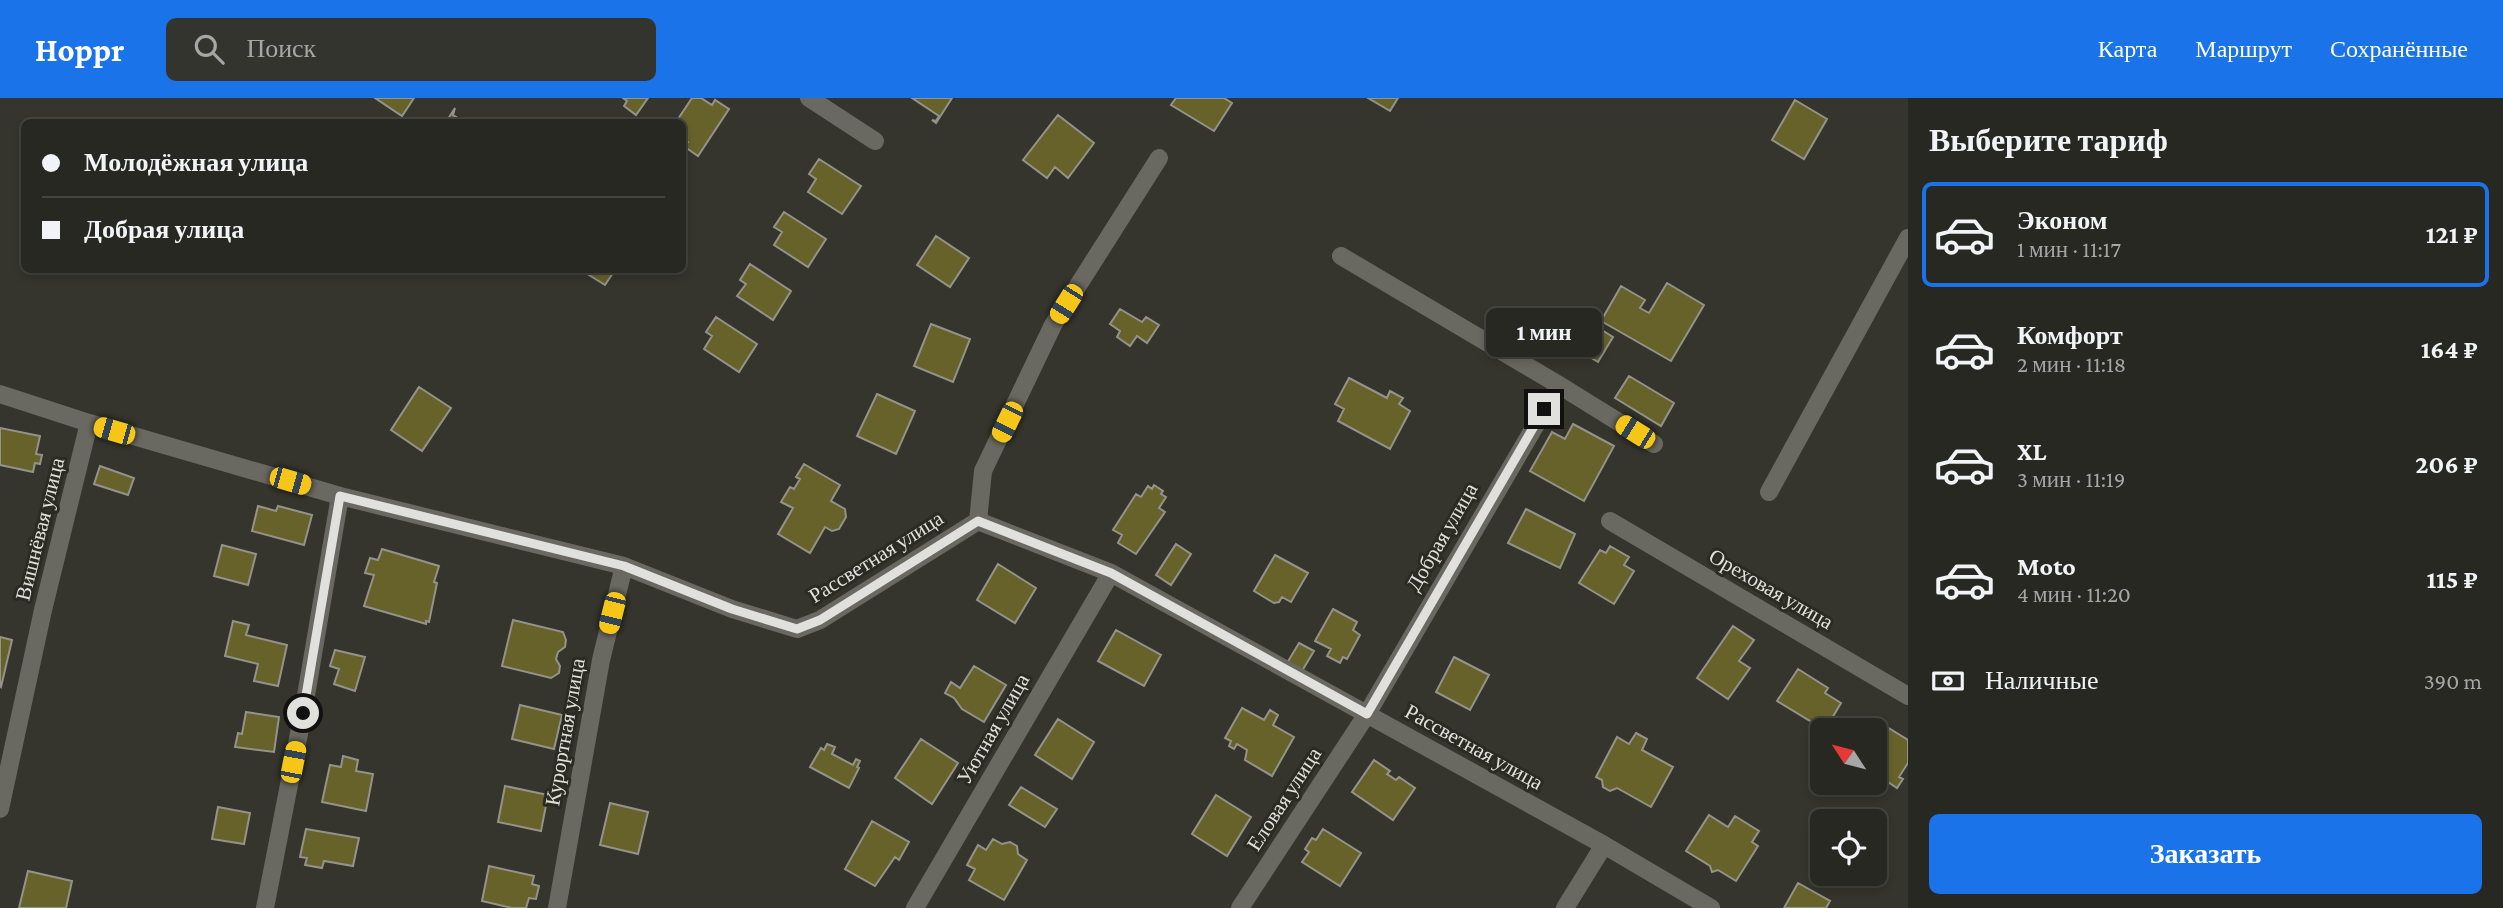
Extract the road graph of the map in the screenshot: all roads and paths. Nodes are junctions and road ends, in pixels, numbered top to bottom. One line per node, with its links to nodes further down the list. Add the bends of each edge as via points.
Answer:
1 (809, 98): 2 (street)
2 (875, 141)
3 (1159, 158): 12 (street, via 1053,325 983,471)
4 (1908, 238): 10 (street)
5 (1341, 256): 6 (street)
6 (1559, 385): 9 (street); 17 (street, Добрая улица)
7 (0, 394): 8 (street, Рассветная улица)
8 (89, 423): 11 (street, Рассветная улица); 18 (street, Вишнёвая улица)
9 (1654, 444)
10 (1769, 492)
11 (340, 496): 14 (street, Рассветная улица); 20 (street)
12 (978, 521): 14 (street, Рассветная улица, via 820,620 797,629); 15 (street, Рассветная улица)
13 (1610, 522): 16 (street, Ореховая улица)
14 (624, 566): 21 (street, Курортная улица, via 601,660)
15 (1111, 573): 17 (street, Рассветная улица); 22 (street, Уютная улица)
16 (1908, 696)
17 (1367, 714): 19 (street, Рассветная улица); 23 (street, Еловая улица)
18 (0, 809)
19 (1604, 845): 24 (street); 25 (street, Рассветная улица)
20 (265, 908)
21 (557, 908)
22 (915, 908)
23 (1240, 908)
24 (1565, 908)
25 (1712, 908)

